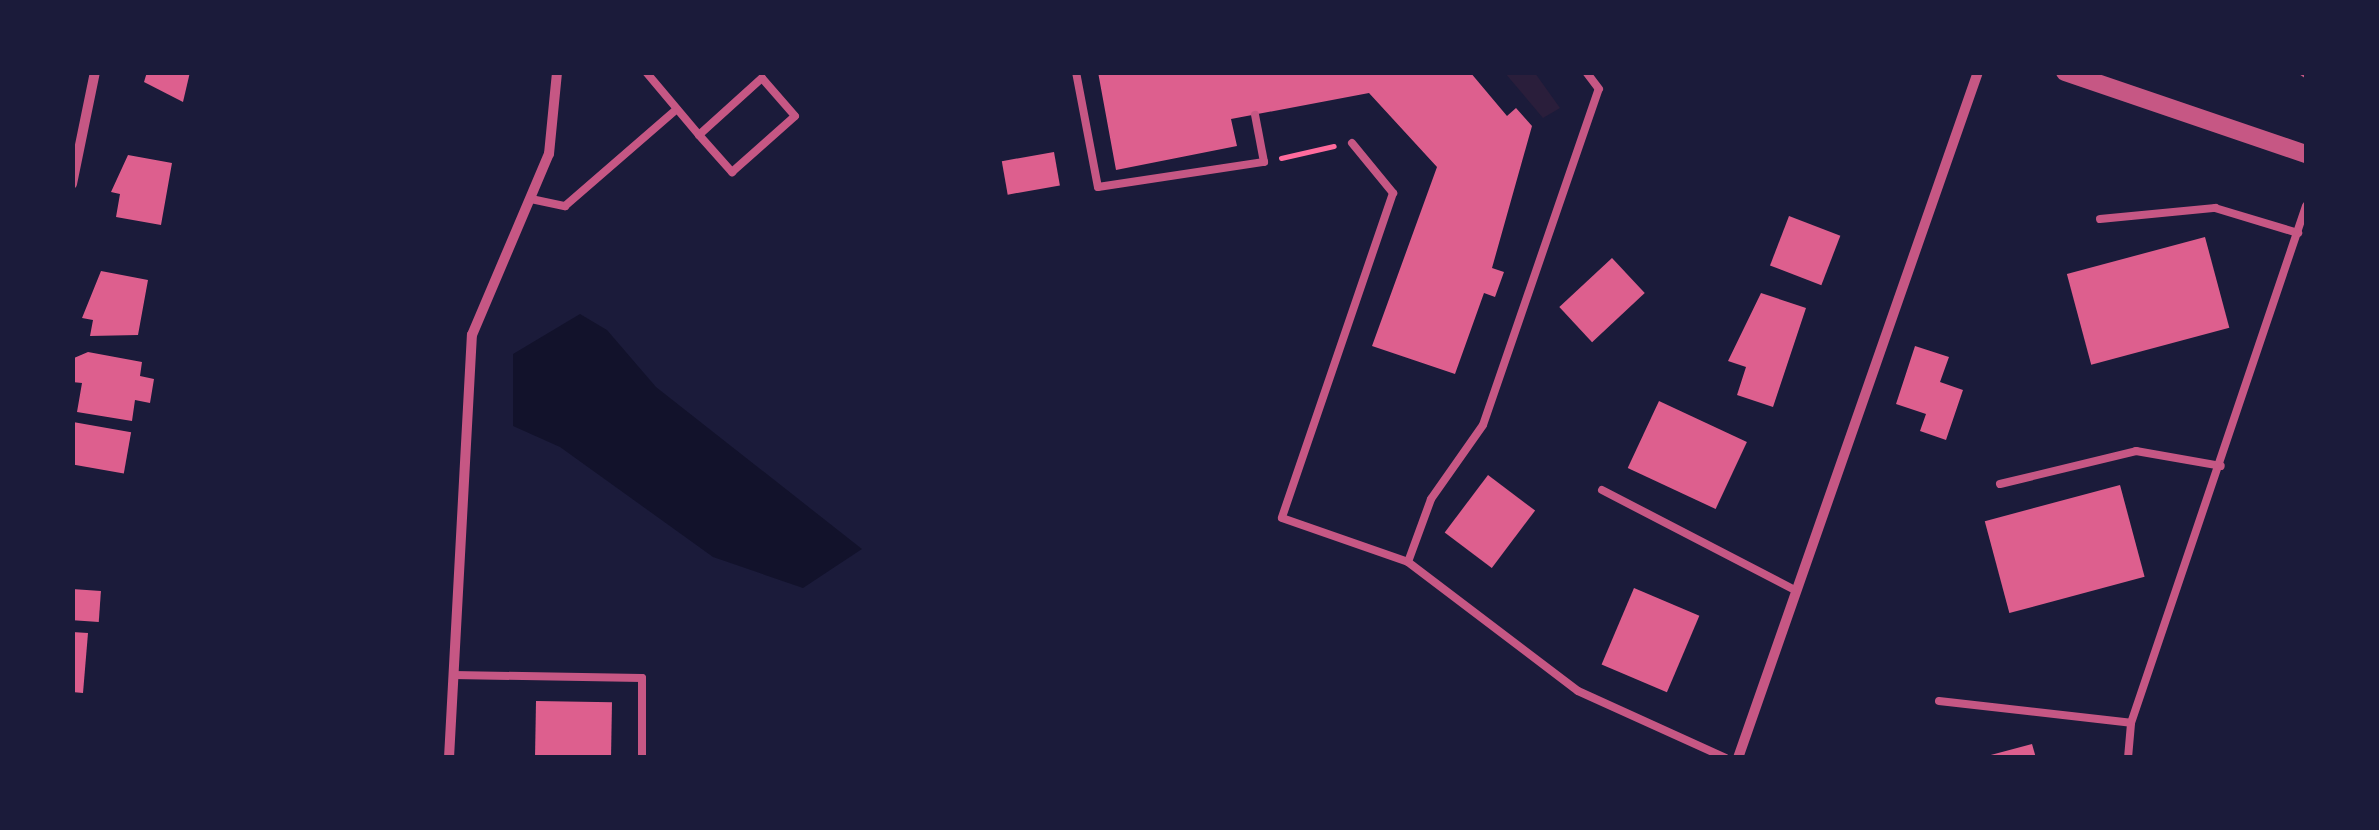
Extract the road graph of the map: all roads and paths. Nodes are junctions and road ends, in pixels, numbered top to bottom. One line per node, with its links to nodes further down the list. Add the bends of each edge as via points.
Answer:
1 (95, 72): 15 (street)
2 (557, 72): 16 (street, via 549,154)
3 (646, 72): 8 (lane)
4 (1076, 72): 9 (lane, via 1098,187 1264,162)
5 (1586, 72): 23 (lane, via 1599,88 1483,425 1431,500)
6 (1978, 72): 24 (street)
7 (2065, 72): 14 (street)
8 (676, 108): 10 (lane); 16 (lane, via 565,206)
9 (1254, 115)
10 (699, 135): 10 (lane, via 762,78 795,116 732,172)
11 (1352, 142): 23 (lane, via 1393,193 1282,518)
12 (1334, 146): 13 (path)
13 (1298, 154)
14 (2306, 154)
15 (72, 184)
16 (531, 199): 25 (street, via 472,334)
17 (2306, 206): 19 (lane)
18 (2100, 218): 19 (lane, via 2215,208)
19 (2298, 234): 20 (lane)
20 (2221, 466): 21 (lane, via 2136,451); 27 (lane)
21 (2000, 484)
22 (1602, 490): 24 (lane)
23 (1408, 562): 30 (lane, via 1578,692)
24 (1793, 589): 31 (street)
25 (453, 675): 28 (street); 29 (lane, via 642,678)
26 (1939, 701): 27 (lane)
27 (2131, 723): 32 (lane)
28 (448, 758)
29 (642, 758)
30 (1726, 758)
31 (1738, 758)
32 (2128, 758)

